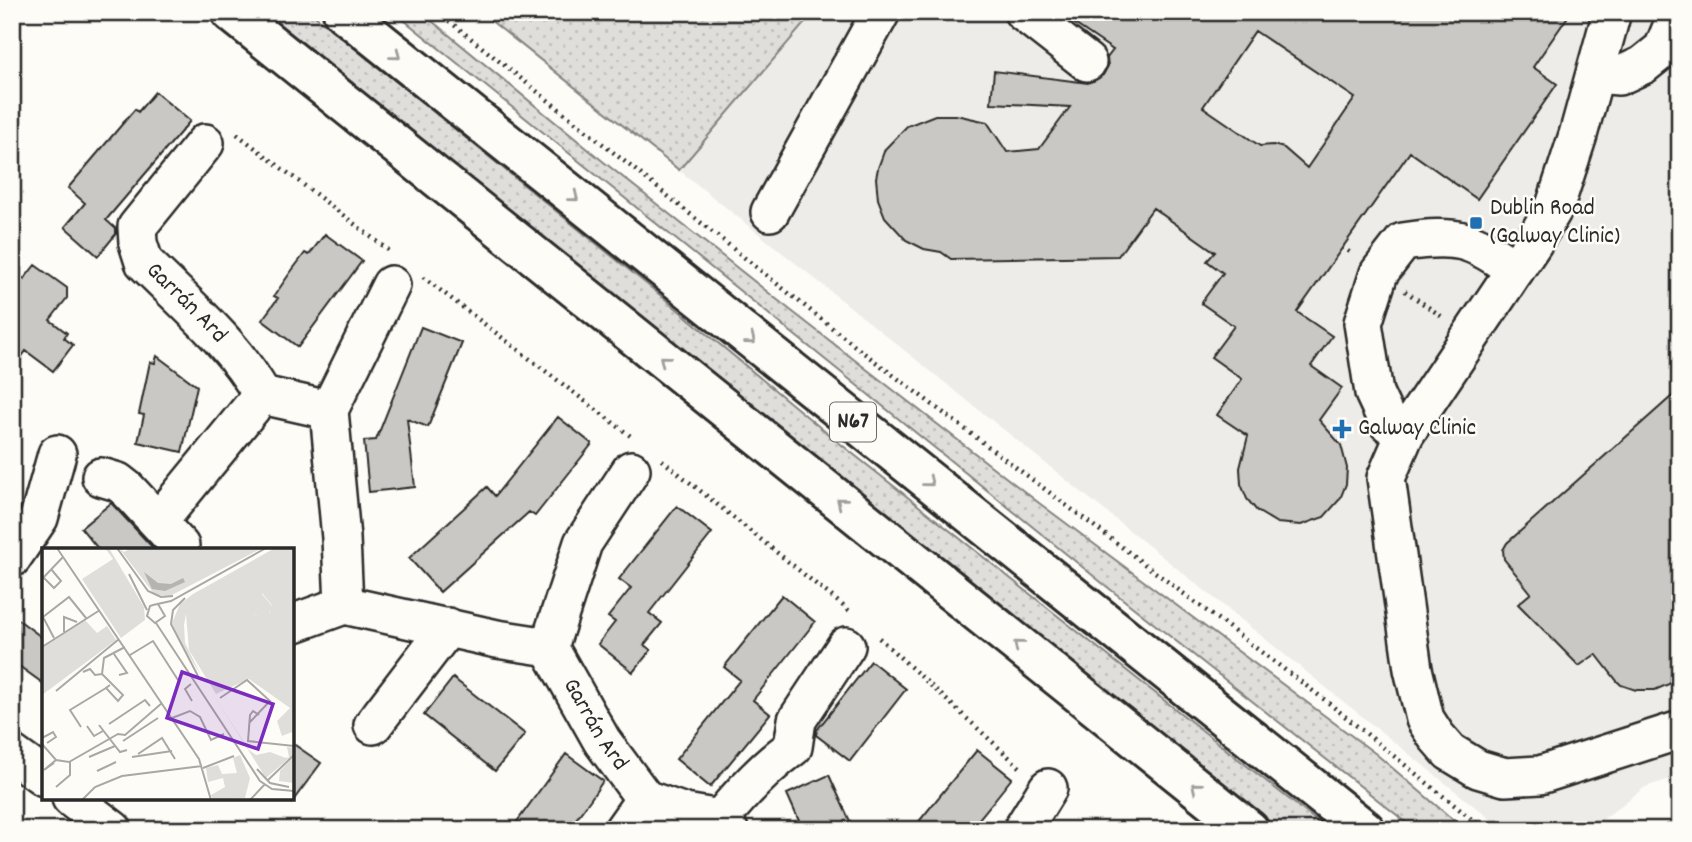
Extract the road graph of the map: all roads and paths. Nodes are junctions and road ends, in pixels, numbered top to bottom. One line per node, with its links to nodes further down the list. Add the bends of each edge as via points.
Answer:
1 (231, 12): 37 (main road, one-way to 1)
2 (343, 12): 38 (main road, N67, one-way to 38)
3 (438, 12): 39 (path, via 856,347 1325,700)
4 (881, 12): 11 (street)
5 (1023, 12): 8 (street)
6 (1612, 12): 9 (street)
7 (1678, 12): 9 (street, via 1663,49 1643,65 1619,76)
8 (1087, 62)
9 (1596, 74): 12 (street, via 1555,206)
10 (205, 143): 14 (street, Garrán Ard, via 136,228 138,243 144,262 229,349)
11 (770, 212)
12 (1515, 270): 16 (street); 16 (street, via 1467,240 1437,237 1403,242 1379,272 1363,323 1374,393 1388,423)
13 (391, 285): 15 (street)
14 (262, 395): 15 (street); 19 (street, via 170,534 127,489)
15 (329, 410): 21 (street)
16 (1405, 434): 27 (street, via 1386,478 1413,669 1425,719 1436,736 1478,769 1506,777 1540,775)
17 (57, 454): 20 (street, via 39,518)
18 (631, 470): 25 (street, via 583,543)
19 (101, 477)
20 (12, 558)
21 (344, 605): 22 (street); 23 (street)
22 (294, 623)
23 (448, 627): 25 (street); 26 (street)
24 (846, 646): 34 (street, via 797,720 793,747 751,782)
25 (549, 647): 31 (street, Garrán Ard, via 602,741)
26 (373, 725)
27 (1680, 730)
28 (12, 754): 29 (street)
29 (42, 776)
30 (1048, 789): 36 (street)
31 (645, 799): 34 (street); 35 (street)
32 (75, 800): 33 (street)
33 (110, 816)
34 (724, 824)
35 (623, 830)
36 (1022, 830)
37 (1249, 830)
38 (1364, 830)
39 (1485, 830)

